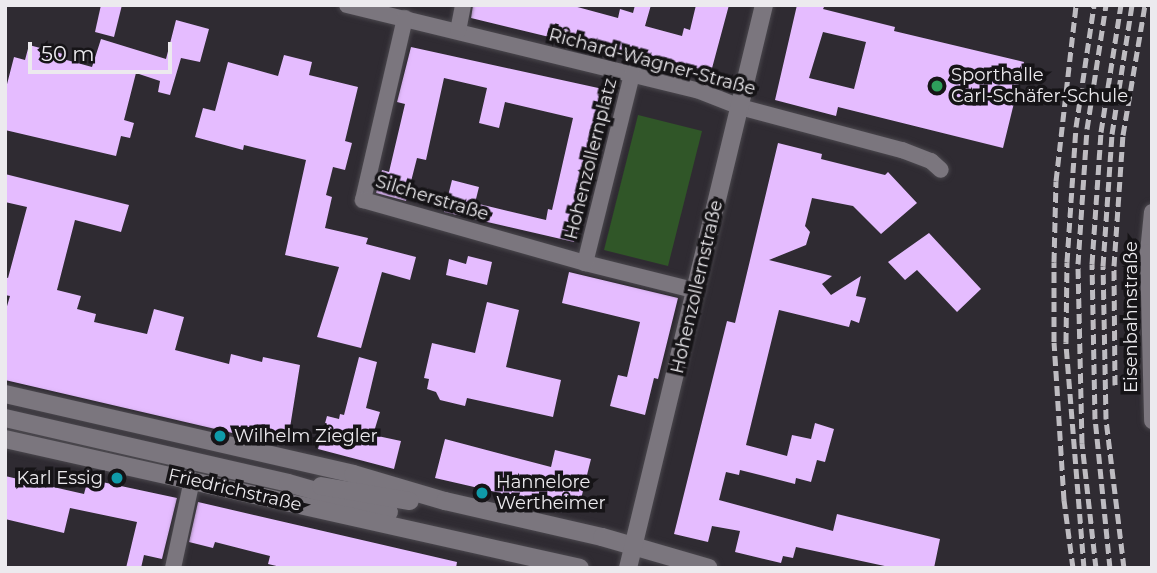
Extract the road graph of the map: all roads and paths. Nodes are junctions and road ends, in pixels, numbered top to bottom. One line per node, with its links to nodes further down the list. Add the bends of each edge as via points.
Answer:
1 (348, 5): 4 (street, Richard-Wagner-Straße)
2 (463, 5): 5 (street)
3 (764, 5): 7 (main road, Hohenzollernstraße)
4 (405, 19): 5 (street, Richard-Wagner-Straße); 10 (street, Silcherstraße, via 363,200)
5 (458, 31): 6 (street, Richard-Wagner-Straße)
6 (632, 74): 7 (street, Richard-Wagner-Straße, via 697,90); 10 (street, Hohenzollernplatz)
7 (740, 107): 8 (street, Richard-Wagner-Straße, via 902,150); 11 (main road, Hohenzollernstraße)
8 (941, 170)
9 (1152, 212): 14 (street, Eisenbahnstraße, via 1147,252)
10 (585, 263): 11 (street, Hohenzollernplatz)
11 (697, 291): 20 (main road, Hohenzollernstraße)
12 (5, 394): 18 (main road, Friedrichstraße, via 353,474)
13 (5, 418): 17 (main road, Friedrichstraße)
14 (1152, 421)
15 (5, 439): 16 (main road, Friedrichstraße)
16 (192, 480): 19 (main road, Friedrichstraße); 21 (street)
17 (288, 483): 18 (main road, Friedrichstraße, via 417,502); 19 (main road, Friedrichstraße, via 431,526)
18 (445, 501): 20 (main road, Friedrichstraße)
19 (464, 542): 22 (main road, Friedrichstraße)
20 (633, 548): 23 (main road, Hohenzollernstraße); 24 (main road, Friedrichstraße)
21 (173, 568)
22 (580, 568)
23 (628, 568)
24 (709, 568)

